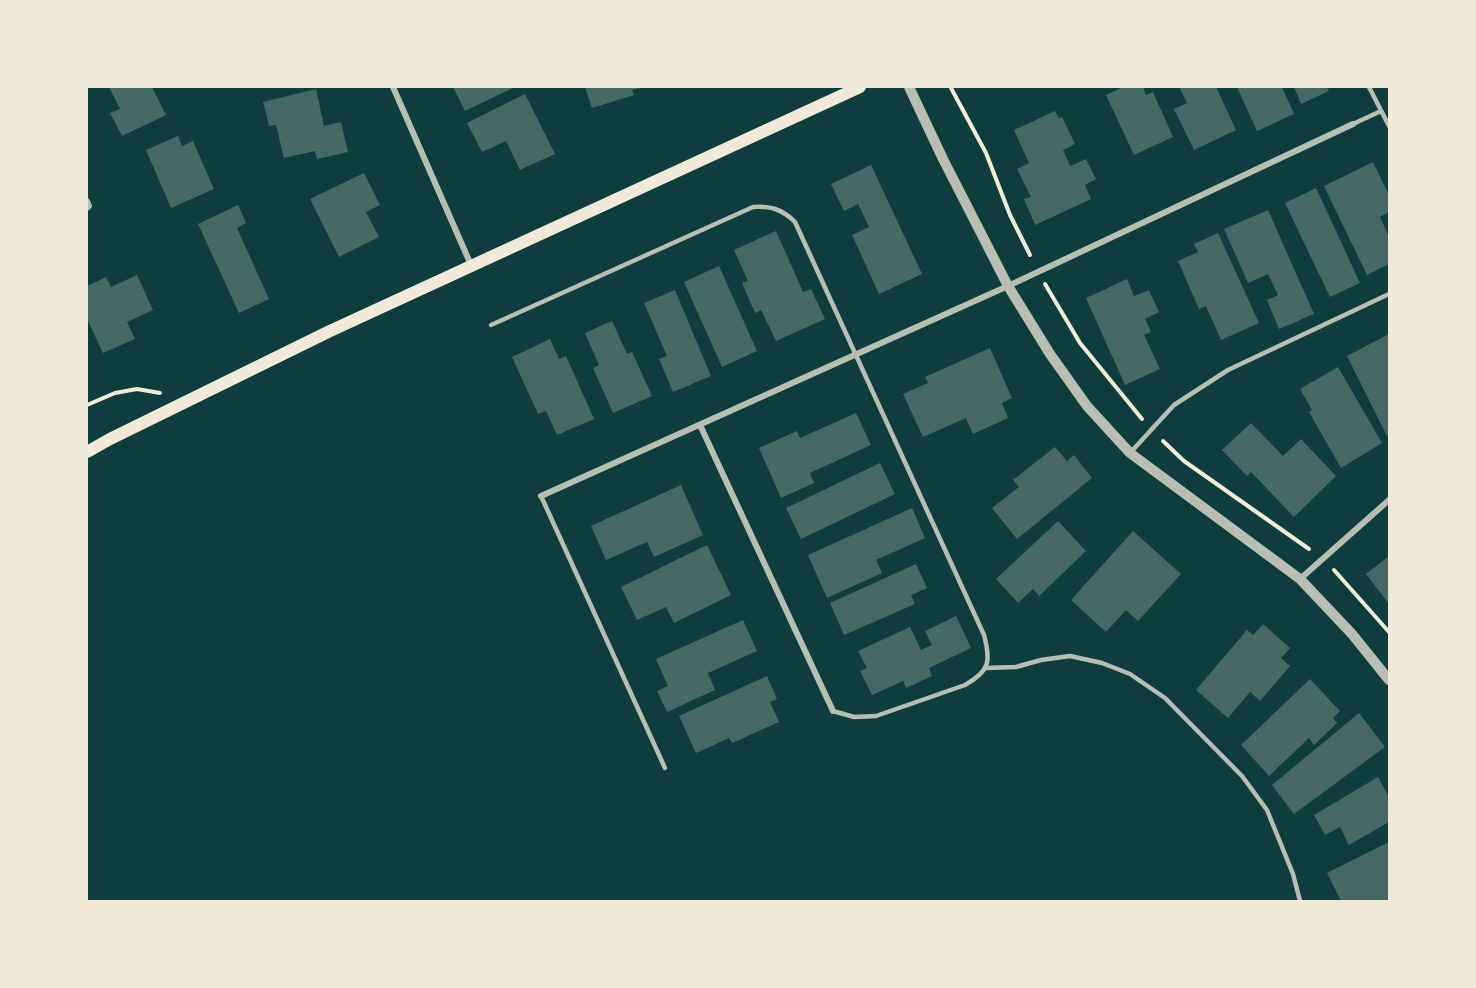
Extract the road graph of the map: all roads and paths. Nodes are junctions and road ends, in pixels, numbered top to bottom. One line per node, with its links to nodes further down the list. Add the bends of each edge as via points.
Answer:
1 (393, 87): 12 (street)
2 (860, 87): 12 (main road)
3 (909, 87): 14 (street)
4 (1369, 87): 6 (lane)
5 (951, 88): 11 (path, via 986,153)
6 (1381, 111): 7 (lane); 8 (lane)
7 (1353, 124): 14 (street)
8 (1389, 126)
9 (87, 201): 10 (street)
10 (87, 208)
11 (1030, 255)
12 (471, 265): 18 (main road)
13 (1045, 284): 20 (path, via 1080,343)
14 (1008, 286): 17 (street); 24 (street, via 1087,406)
15 (1389, 294): 24 (lane, via 1228,370 1174,405)
16 (491, 325): 17 (lane, via 746,210 768,206 795,222)
17 (857, 354): 21 (street); 31 (lane, via 984,635 989,652)
18 (190, 399): 19 (path, via 137,389); 23 (main road)
19 (87, 405)
20 (1142, 420)
21 (700, 425): 25 (street); 33 (street)
22 (1159, 437): 27 (path, via 1184,461)
23 (87, 452)
24 (1130, 453): 29 (street)
25 (541, 496): 34 (lane)
26 (1389, 500): 29 (street)
27 (1309, 549)
28 (1333, 570): 30 (path)
29 (1300, 579): 32 (street)
30 (1389, 632)
31 (987, 668): 33 (lane, via 965,685 876,716 854,717); 35 (lane, via 1016,667 1070,656 1131,674 1165,698 1242,776 1267,810)
32 (1389, 680)
33 (833, 711)
34 (665, 768)
35 (1300, 901)

